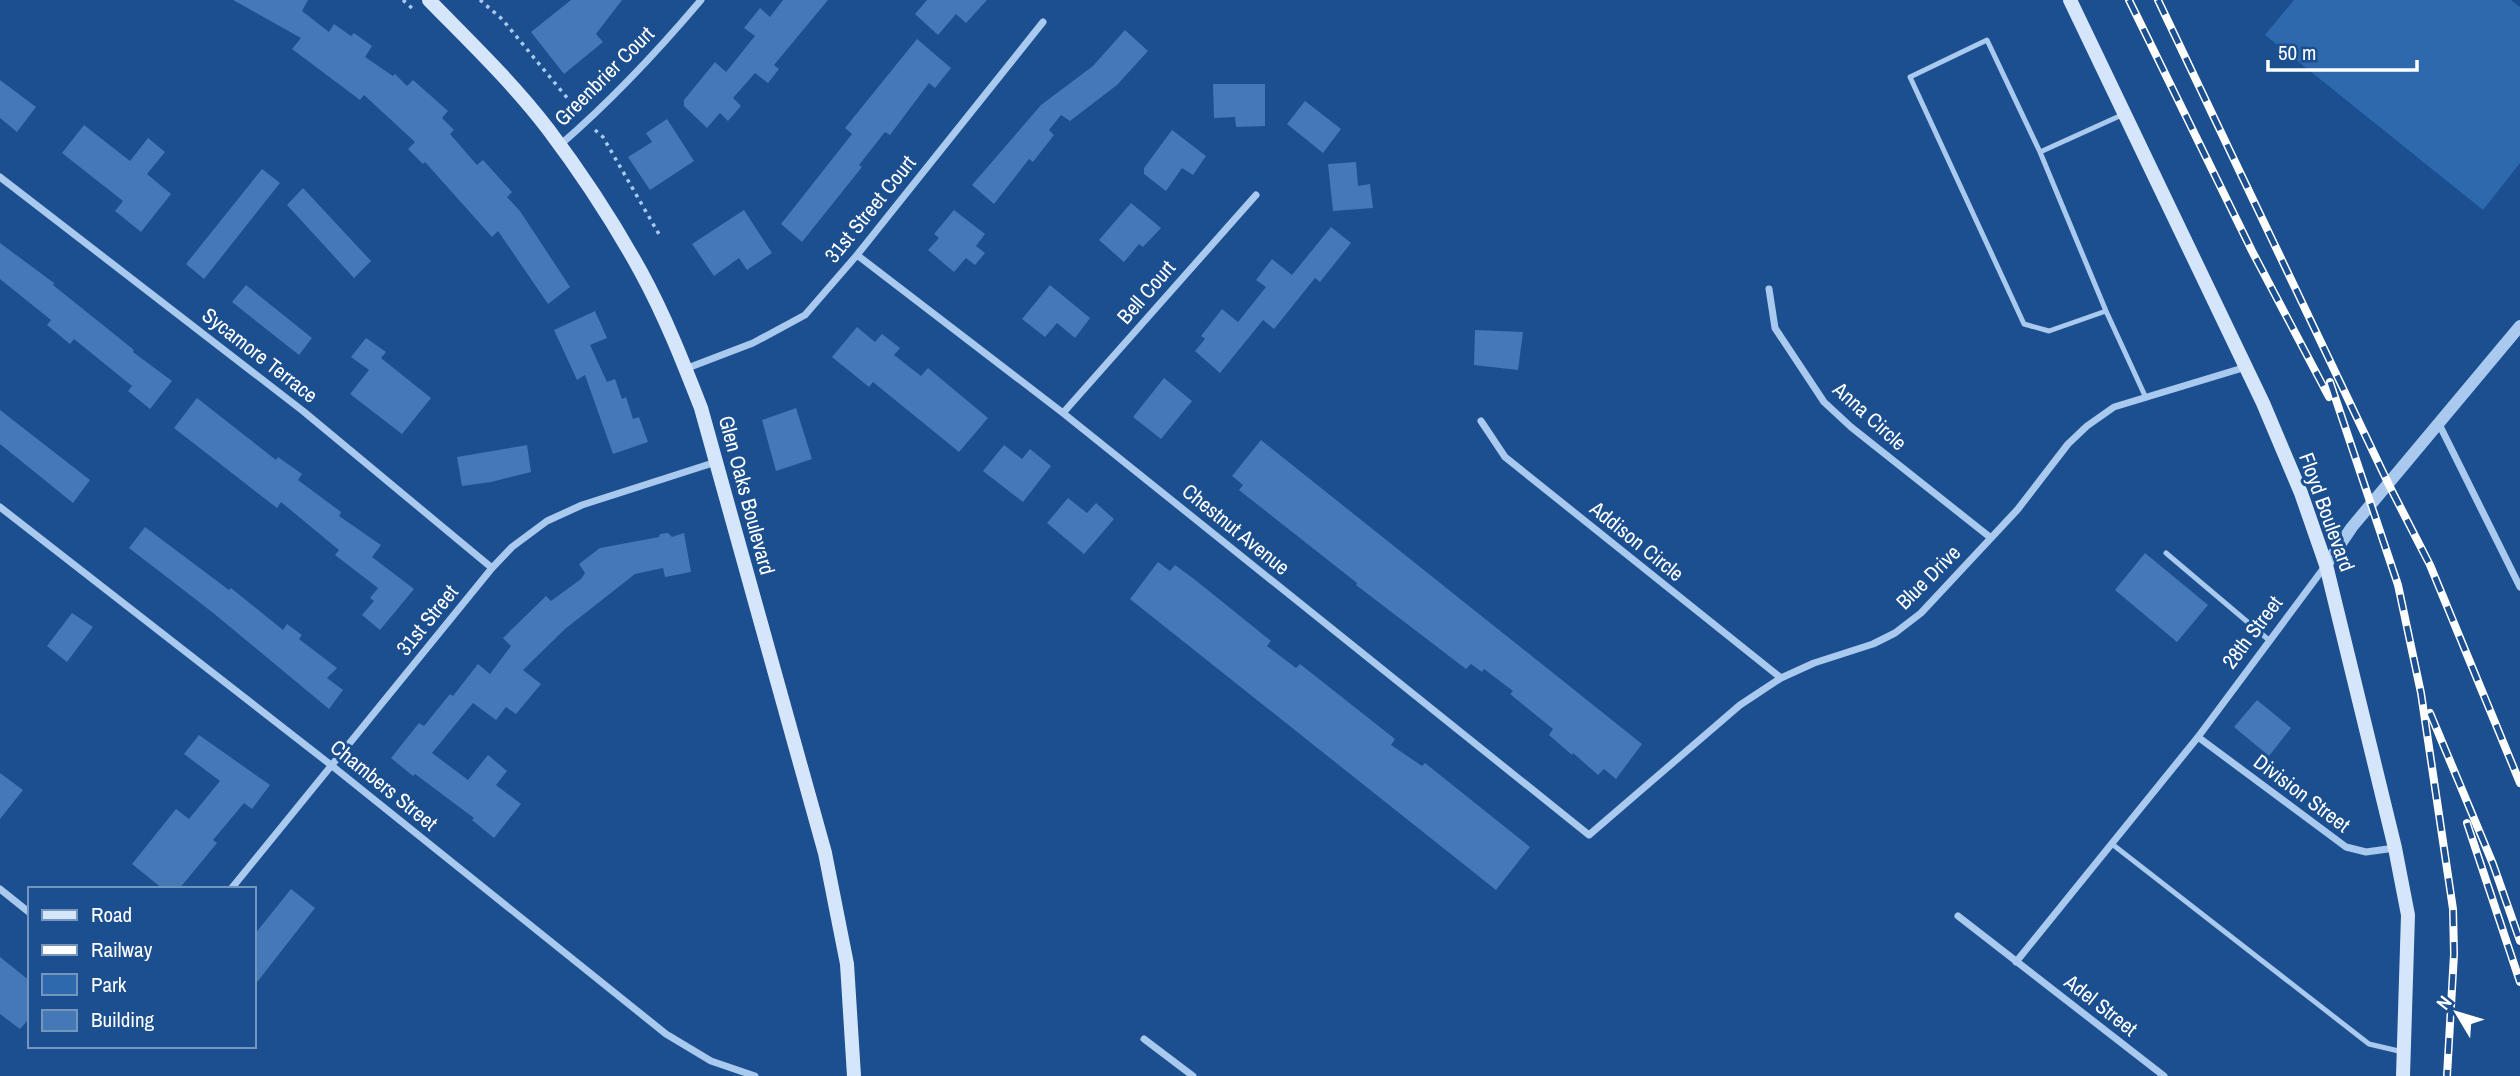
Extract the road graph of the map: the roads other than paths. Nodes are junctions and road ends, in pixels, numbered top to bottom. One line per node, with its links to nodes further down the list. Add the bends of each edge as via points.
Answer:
1 (429, 0): 6 (main road, Glen Oaks Boulevard, via 511,86)
2 (701, 0): 6 (street, Greenbrier Court, via 627,82)
3 (2070, 0): 5 (main road, Floyd Boulevard)
4 (1043, 22): 10 (street, 31st Street Court)
5 (2124, 114): 7 (lane); 14 (main road, Floyd Boulevard)
6 (559, 145): 15 (main road, Glen Oaks Boulevard, via 641,272)
7 (2040, 152): 12 (lane); 12 (lane, via 1987,40 1910,78 2024,324 2049,331)
8 (0, 177): 25 (street, Sycamore Terrace, via 303,411)
9 (1256, 195): 17 (street, Bell Court)
10 (857, 255): 15 (street, 31st Street Court, via 805,315 753,343); 17 (street, Chestnut Avenue)
11 (1769, 289): 22 (street, Anna Circle, via 1775,328 1824,402)
12 (2105, 311): 16 (lane)
13 (2520, 326): 19 (street, 28th Street)
14 (2246, 367): 16 (street, Blue Drive); 24 (main road, Floyd Boulevard, via 2301,493)
15 (685, 369): 20 (main road, Glen Oaks Boulevard)
16 (2146, 398): 22 (street, Blue Drive, via 2114,407 2087,426)
17 (1063, 413): 31 (street, Chestnut Avenue)
18 (1481, 421): 28 (street, Addison Circle, via 1505,457)
19 (2439, 424): 24 (street, 28th Street); 26 (street)
20 (716, 463): 25 (street, 31st Street, via 547,520); 42 (main road, Glen Oaks Boulevard, via 825,853 847,964)
21 (0, 506): 30 (street, Chambers Street)
22 (1991, 538): 28 (street, Blue Drive, via 1921,613 1895,633)
23 (2166, 553): 27 (lane)
24 (2326, 565): 27 (street, 28th Street); 33 (main road, Floyd Boulevard)
25 (492, 568): 30 (street, 31st Street)
26 (2520, 587)
27 (2270, 640): 29 (street, 28th Street)
28 (1781, 678): 31 (street, Blue Drive, via 1740,705)
29 (2198, 737): 32 (street, 28th Street); 33 (street, Division Street, via 2346,847 2366,852)
30 (331, 765): 34 (street, 31st Street); 41 (street, Chambers Street, via 666,1034 711,1061)
31 (1589, 835)
32 (2112, 844): 38 (street, 28th Street); 40 (lane, via 2369,1044)
33 (2395, 848): 40 (main road, Floyd Boulevard, via 2408,915)
34 (233, 887)
35 (0, 889): 36 (street)
36 (28, 911)
37 (1958, 916): 38 (street, Adel Street)
38 (2016, 962): 44 (street, Adel Street)
39 (1144, 1039): 43 (street)
40 (2405, 1052): 45 (main road, Floyd Boulevard)
41 (755, 1076)
42 (854, 1076)
43 (1193, 1076)
44 (2164, 1076)
45 (2403, 1076)

